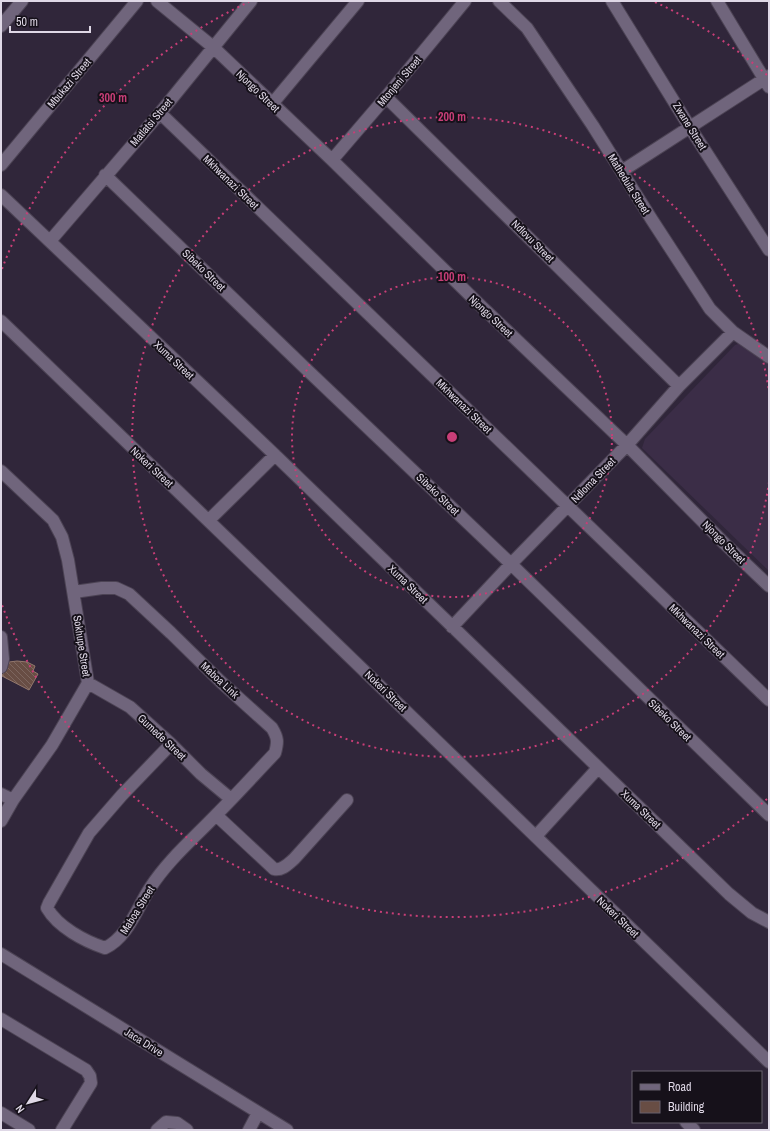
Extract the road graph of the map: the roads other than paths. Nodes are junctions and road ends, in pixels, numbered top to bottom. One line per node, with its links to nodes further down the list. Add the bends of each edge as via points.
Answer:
1 (22, 1): 10 (street)
2 (137, 1): 18 (street, Mbukazi Street)
3 (157, 1): 11 (street, Njongo Street)
4 (251, 1): 11 (street, Matlatsi Street)
5 (358, 1): 14 (street)
6 (465, 1): 13 (street, Mtonjeni Street)
7 (499, 1): 19 (street, Mathedula Street, via 527,28)
8 (612, 1): 16 (street, Zwane Street)
9 (717, 1): 12 (street)
10 (1, 26)
11 (213, 47): 14 (street, Njongo Street); 15 (street, Matlatsi Street)
12 (767, 81): 16 (street)
13 (386, 97): 17 (street, Mtonjeni Street); 27 (street, Ndlovu Street)
14 (272, 104): 17 (street, Njongo Street)
15 (160, 113): 20 (street, Matlatsi Street); 31 (street, Mkhwanazi Street)
16 (690, 126): 19 (street); 23 (street, Zwane Street)
17 (332, 160): 28 (street, Njongo Street)
18 (1, 165)
19 (622, 171): 25 (street, Mathedula Street, via 702,298)
20 (105, 175): 22 (street, Matlatsi Street); 33 (street, Sibeko Street)
21 (1, 195): 22 (street, Xuma Street)
22 (50, 241): 29 (street, Xuma Street)
23 (769, 250)
24 (1, 321): 32 (street, Nokeri Street)
25 (733, 332): 26 (street, Mathedula Street); 27 (street, Ndloma Street)
26 (769, 357)
27 (679, 386): 28 (street, Ndloma Street)
28 (627, 445): 31 (street, Ndloma Street); 34 (street, Njongo Street)
29 (276, 456): 32 (street); 36 (street, Xuma Street)
30 (3, 478): 35 (street, Sokhupe Street, via 53,520 62,537)
31 (567, 506): 33 (street, Ndloma Street); 40 (street, Mkhwanazi Street)
32 (209, 520): 50 (street, Nokeri Street)
33 (511, 564): 36 (street, Ndloma Street); 48 (street, Sibeko Street)
34 (769, 586)
35 (74, 592): 39 (street, Sokhupe Street); 44 (street, Maboa Link, via 116,588 129,594 272,728 278,743 275,753)
36 (452, 626): 42 (street, Xuma Street)
37 (1, 638): 38 (street)
38 (1, 667)
39 (88, 683): 41 (street, Gumede Street, via 130,707); 45 (street, Sokhupe Street, via 52,745)
40 (769, 700)
41 (171, 744): 44 (street, Gumede Street); 47 (street, Maboa Street, via 89,833 49,903 47,908 50,913 71,931 96,945 105,948 112,944 125,930 150,888 169,864)
42 (598, 768): 50 (street); 51 (street, Xuma Street, via 729,894 752,914)
43 (1, 794): 45 (street)
44 (231, 799): 47 (street, Maboa Link)
45 (13, 800): 49 (street, Sokhupe Street)
46 (347, 800): 47 (street, via 294,859 277,870)
47 (216, 815)
48 (769, 815)
49 (1, 821)
50 (536, 836): 54 (street, Nokeri Street)
51 (769, 922)
52 (1, 954): 56 (street, Jaca Drive)
53 (1, 1019): 58 (street, via 89,1073 90,1083)
54 (769, 1062)
55 (1, 1113): 57 (street)
56 (258, 1113): 61 (street); 62 (street, Jaca Drive)
57 (29, 1130)
58 (62, 1130)
59 (157, 1130): 60 (street, via 166,1122 177,1124)
60 (187, 1130)
61 (249, 1130)
62 (287, 1130)

